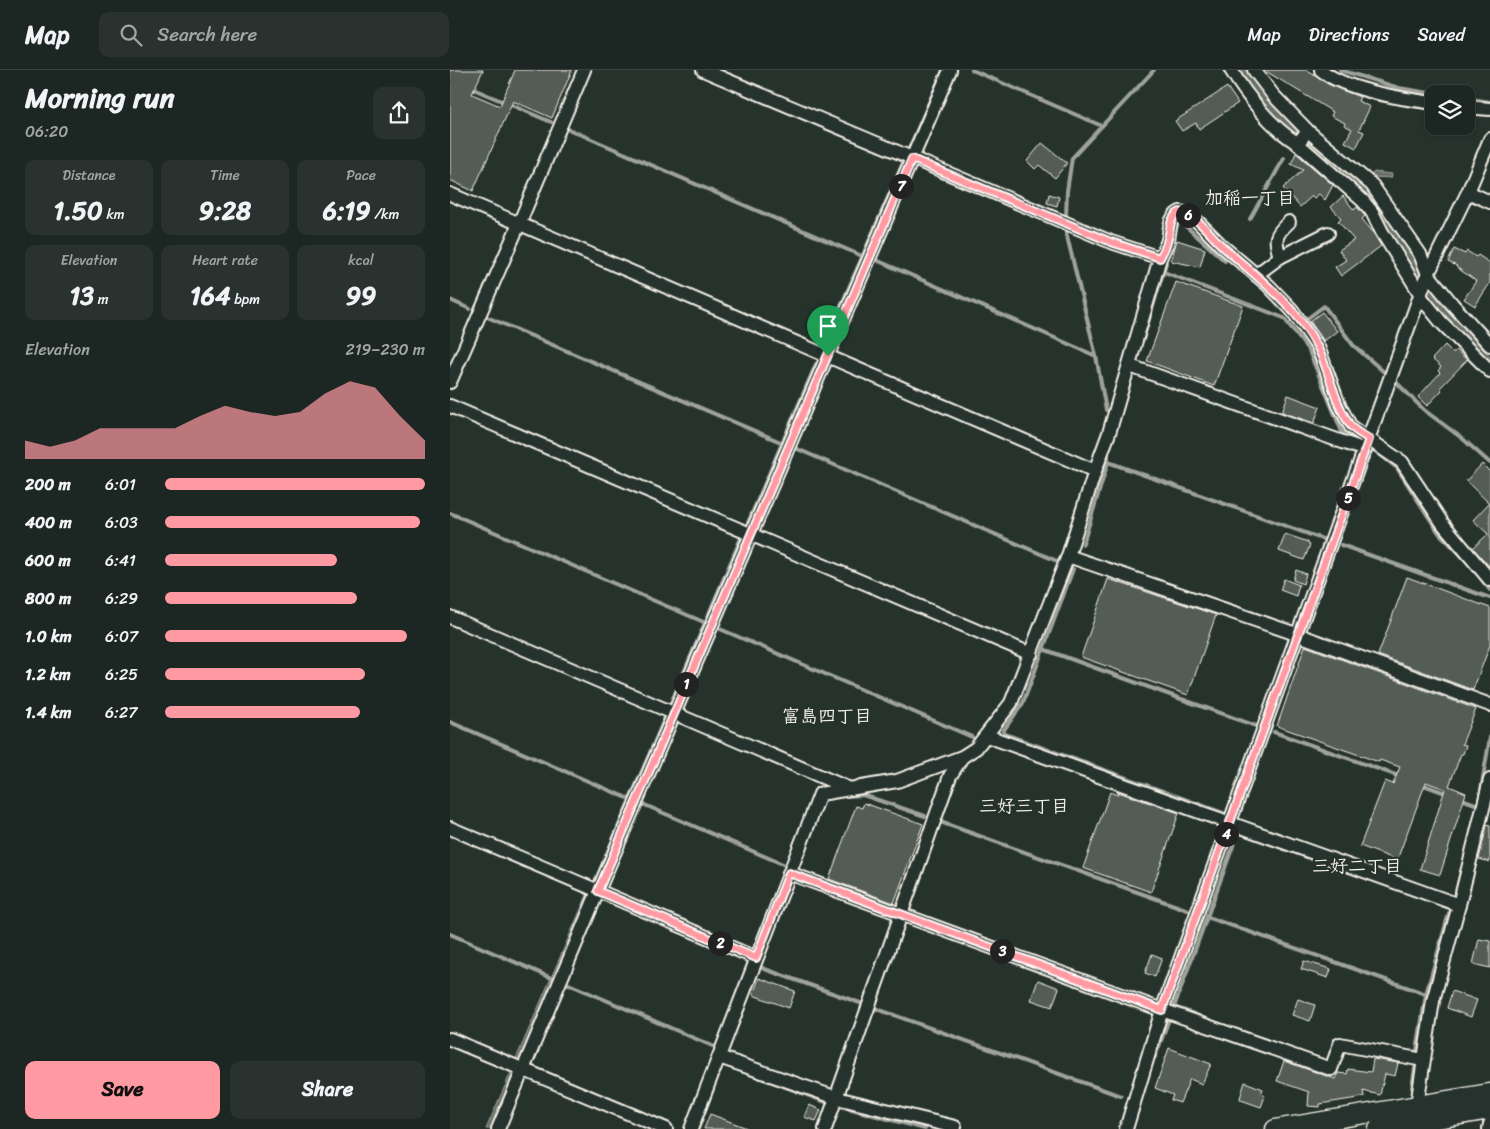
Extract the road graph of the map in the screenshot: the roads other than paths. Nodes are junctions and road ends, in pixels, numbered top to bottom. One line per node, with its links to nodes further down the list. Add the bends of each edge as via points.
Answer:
1 (584, 70): 18 (street)
2 (703, 70): 13 (street)
3 (950, 70): 13 (street)
4 (1231, 70): 10 (street, via 1267,117 1290,139)
5 (1254, 70): 10 (street)
6 (1321, 70): 7 (street, via 1331,78 1397,98)
7 (1425, 102)
8 (1475, 107): 9 (street)
9 (1490, 109)
10 (1302, 137): 23 (street, via 1369,182 1420,254); 24 (street, via 1363,200)
11 (1490, 139): 12 (street)
12 (1487, 156): 14 (street)
13 (912, 159): 21 (street, via 1111,242); 26 (street)
14 (1468, 192): 16 (street); 23 (street)
15 (450, 194): 18 (street)
16 (1490, 202)
17 (1289, 222): 20 (street, via 1276,239)
18 (519, 224): 26 (street); 29 (street)
19 (1328, 232): 20 (street)
20 (1280, 257): 22 (street)
21 (1160, 258): 22 (street, via 1174,215 1180,212 1198,222); 27 (street)
22 (1256, 275): 31 (street, via 1292,310 1318,347 1339,405 1351,427)
23 (1428, 275): 24 (street); 25 (street)
24 (1421, 295): 28 (street, via 1441,322); 31 (street)
25 (1490, 345)
26 (828, 356): 32 (street); 33 (street)
27 (1130, 366): 31 (street); 32 (street)
28 (1490, 371)
29 (450, 382)
30 (450, 406): 33 (street)
31 (1367, 445): 35 (street, via 1402,462 1443,524); 37 (street)
32 (1095, 471): 34 (street)
33 (751, 535): 38 (street); 40 (street)
34 (1068, 556): 37 (street); 38 (street)
35 (1490, 580)
36 (450, 617): 40 (street)
37 (1298, 636): 39 (street); 45 (street)
38 (1031, 654): 41 (street, via 1011,703)
39 (1490, 705)
40 (674, 713): 44 (street); 48 (street)
41 (987, 736): 42 (street); 45 (street)
42 (962, 757): 44 (street, via 897,780); 50 (street, via 950,776)
43 (1490, 780): 49 (street)
44 (850, 789): 47 (street, via 820,794)
45 (1230, 823): 49 (street); 52 (street)
46 (450, 828): 48 (street)
47 (789, 873): 50 (street); 51 (street)
48 (598, 891): 51 (street); 56 (street)
49 (1459, 905): 55 (street, via 1433,1001)
50 (902, 914): 52 (street); 58 (street)
51 (756, 958): 54 (street)
52 (1162, 1010): 55 (street, via 1331,1069 1340,1044); 68 (street)
53 (450, 1039): 56 (street)
54 (718, 1057): 58 (street); 66 (street)
55 (1423, 1060): 59 (street)
56 (522, 1070): 64 (street); 65 (street)
57 (1490, 1093): 59 (highway)
58 (837, 1098): 63 (street); 67 (street)
59 (1417, 1105): 69 (highway)
60 (1490, 1110): 62 (highway)
61 (1490, 1124): 71 (street)
62 (1424, 1125): 70 (highway)
63 (955, 1127)
64 (498, 1129)
65 (666, 1129)
66 (691, 1129)
67 (825, 1129)
68 (1126, 1129)
69 (1275, 1129)
70 (1378, 1129)
71 (1489, 1129)

